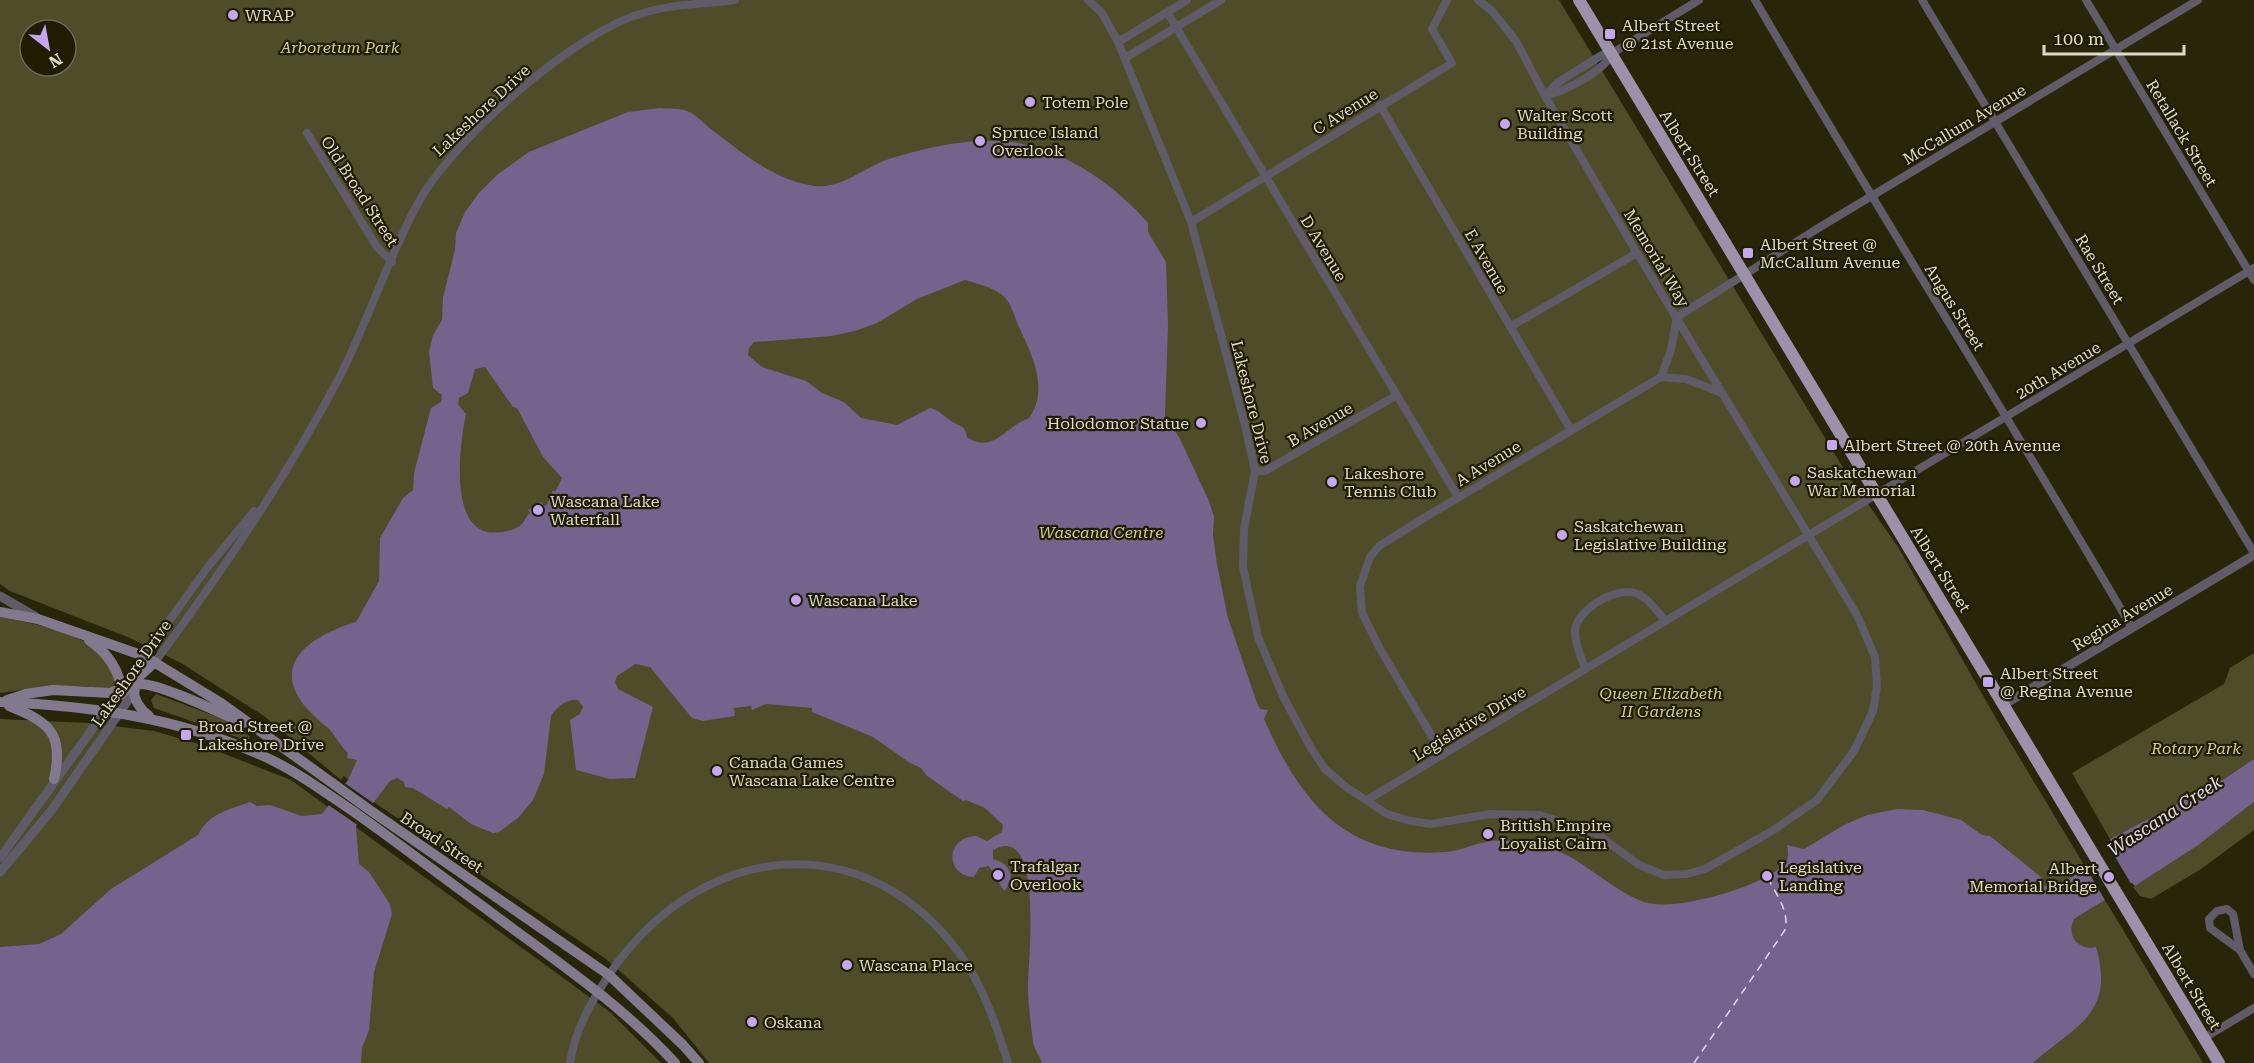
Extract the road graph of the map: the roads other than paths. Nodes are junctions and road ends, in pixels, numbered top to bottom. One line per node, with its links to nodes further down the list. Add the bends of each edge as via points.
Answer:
1 (735, 0): 27 (street, Lakeshore Drive, via 644,12 613,24 533,80 440,169 417,204)
2 (1088, 0): 15 (street, Lakeshore Drive, via 1102,13)
3 (1187, 0): 13 (street)
4 (1221, 0): 14 (street)
5 (1447, 0): 20 (street, C Avenue, via 1432,29 1452,63)
6 (1478, 0): 19 (street, Memorial Way, via 1503,22)
7 (1579, 0): 17 (main road, Albert Street)
8 (1699, 0): 17 (street)
9 (1755, 0): 24 (street, Angus Street)
10 (1922, 0): 21 (street, Rae Street)
11 (2086, 0): 16 (street, Retallack Street)
12 (2198, 0): 16 (street, McCallum Avenue)
13 (1167, 12): 14 (street, D Avenue); 15 (street)
14 (1176, 27): 18 (street); 23 (street, D Avenue)
15 (1118, 42): 18 (street, Lakeshore Drive)
16 (2116, 49): 21 (street, McCallum Avenue); 28 (street, Retallack Street)
17 (1611, 54): 19 (street, via 1607,63 1562,92); 29 (main road, Albert Street)
18 (1125, 58): 25 (street, Lakeshore Drive)
19 (1545, 96): 26 (street, Memorial Way)
20 (1380, 105): 23 (street, C Avenue); 32 (street, E Avenue)
21 (1995, 122): 24 (street, McCallum Avenue); 33 (street, Rae Street)
22 (307, 133): 27 (street, Old Broad Street, via 377,247)
23 (1265, 177): 25 (street, C Avenue); 36 (street, D Avenue)
24 (1870, 197): 29 (street, McCallum Avenue); 37 (street, Angus Street)
25 (1191, 222): 39 (street, Lakeshore Drive)
26 (1637, 253): 31 (street, Memorial Way); 32 (street)
27 (392, 262): 40 (street, Lakeshore Drive, via 340,376)
28 (2251, 269): 30 (street, Retallack Street); 33 (street, 20th Avenue)
29 (1746, 275): 31 (street); 41 (main road, Albert Street)
30 (2254, 280)
31 (1677, 317): 34 (street); 35 (street, Memorial Way)
32 (1510, 327): 38 (street, E Avenue)
33 (2129, 343): 37 (street, 20th Avenue); 44 (street, Rae Street)
34 (1661, 377): 35 (street, via 1686,379); 38 (street, A Avenue)
35 (1722, 393): 43 (street, Memorial Way)
36 (1397, 394): 39 (street, B Avenue, via 1265,471); 42 (street, D Avenue)
37 (2006, 417): 41 (street, 20th Avenue); 49 (street, Angus Street)
38 (1571, 430): 42 (street, A Avenue)
39 (1255, 471): 64 (street, Lakeshore Drive, via 1242,547 1246,588 1258,637 1284,698 1325,769)
40 (276, 484): 51 (street, Lakeshore Drive, via 206,570); 52 (street, Lakeshore Drive, via 222,571)
41 (1877, 495): 43 (street, Legislative Drive); 56 (main road, Albert Street)
42 (1458, 497): 61 (street, A Avenue, via 1379,546 1370,556 1360,586 1362,613 1370,632)
43 (1809, 535): 48 (street, Legislative Drive); 64 (street, Lakeshore Drive, via 1868,638 1875,657 1877,686 1866,729 1839,775 1817,800 1772,831 1705,869 1664,875 1639,865 1597,834 1550,818 1490,814 1431,824 1387,814)
44 (2254, 554): 49 (street, Regina Avenue)
45 (0, 596): 47 (street)
46 (0, 612): 47 (main road, Broad Street)
47 (38, 619): 50 (main road, Broad Street)
48 (1666, 621): 53 (street, Legislative Drive); 53 (street, via 1635,593 1623,592 1602,601 1587,610 1574,632)
49 (2132, 628): 56 (street, Regina Avenue)
50 (80, 633): 51 (main road, Broad Street); 54 (main road, via 97,645)
51 (144, 656): 52 (main road, Broad Street); 54 (main road)
52 (155, 662): 54 (main road); 60 (main road, Broad Street)
53 (1585, 669): 61 (street, Legislative Drive)
54 (130, 688): 55 (main road, via 111,693 53,690); 57 (main road); 58 (main road); 59 (main road, via 136,704); 60 (main road, via 194,701)
55 (0, 702): 57 (main road, Broad Street); 62 (main road, via 30,714 52,732 59,757)
56 (2005, 704): 73 (main road, Albert Street)
57 (106, 710): 58 (main road, Broad Street); 62 (street, Lakeshore Drive)
58 (121, 712): 59 (main road, Broad Street); 67 (street, Lakeshore Drive, via 51,811)
59 (152, 718): 63 (main road, Broad Street, via 261,755)
60 (262, 731): 63 (main road, Broad Street)
61 (1443, 754): 64 (street, Legislative Drive)
62 (54, 779): 66 (street, Lakeshore Drive)
63 (330, 789): 65 (main road, Broad Street)
64 (1367, 800)
65 (371, 818): 70 (main road, Broad Street); 71 (main road, Broad Street)
66 (0, 858)
67 (0, 872)
68 (2240, 950): 68 (street, via 2233,914 2227,909 2217,911 2209,919 2210,928); 69 (street)
69 (2254, 974)
70 (609, 975): 71 (street); 76 (main road, Broad Street); 77 (street, via 651,924 682,900 712,884 772,864 806,862 832,867 862,876 908,902 951,943 988,1002)
71 (599, 993): 74 (street, via 572,1046); 75 (main road, Broad Street, via 646,1032)
72 (2254, 1008): 73 (street)
73 (2201, 1034): 78 (main road, Albert Street)
74 (570, 1063)
75 (675, 1063)
76 (699, 1063)
77 (1008, 1063)
78 (2219, 1063)

